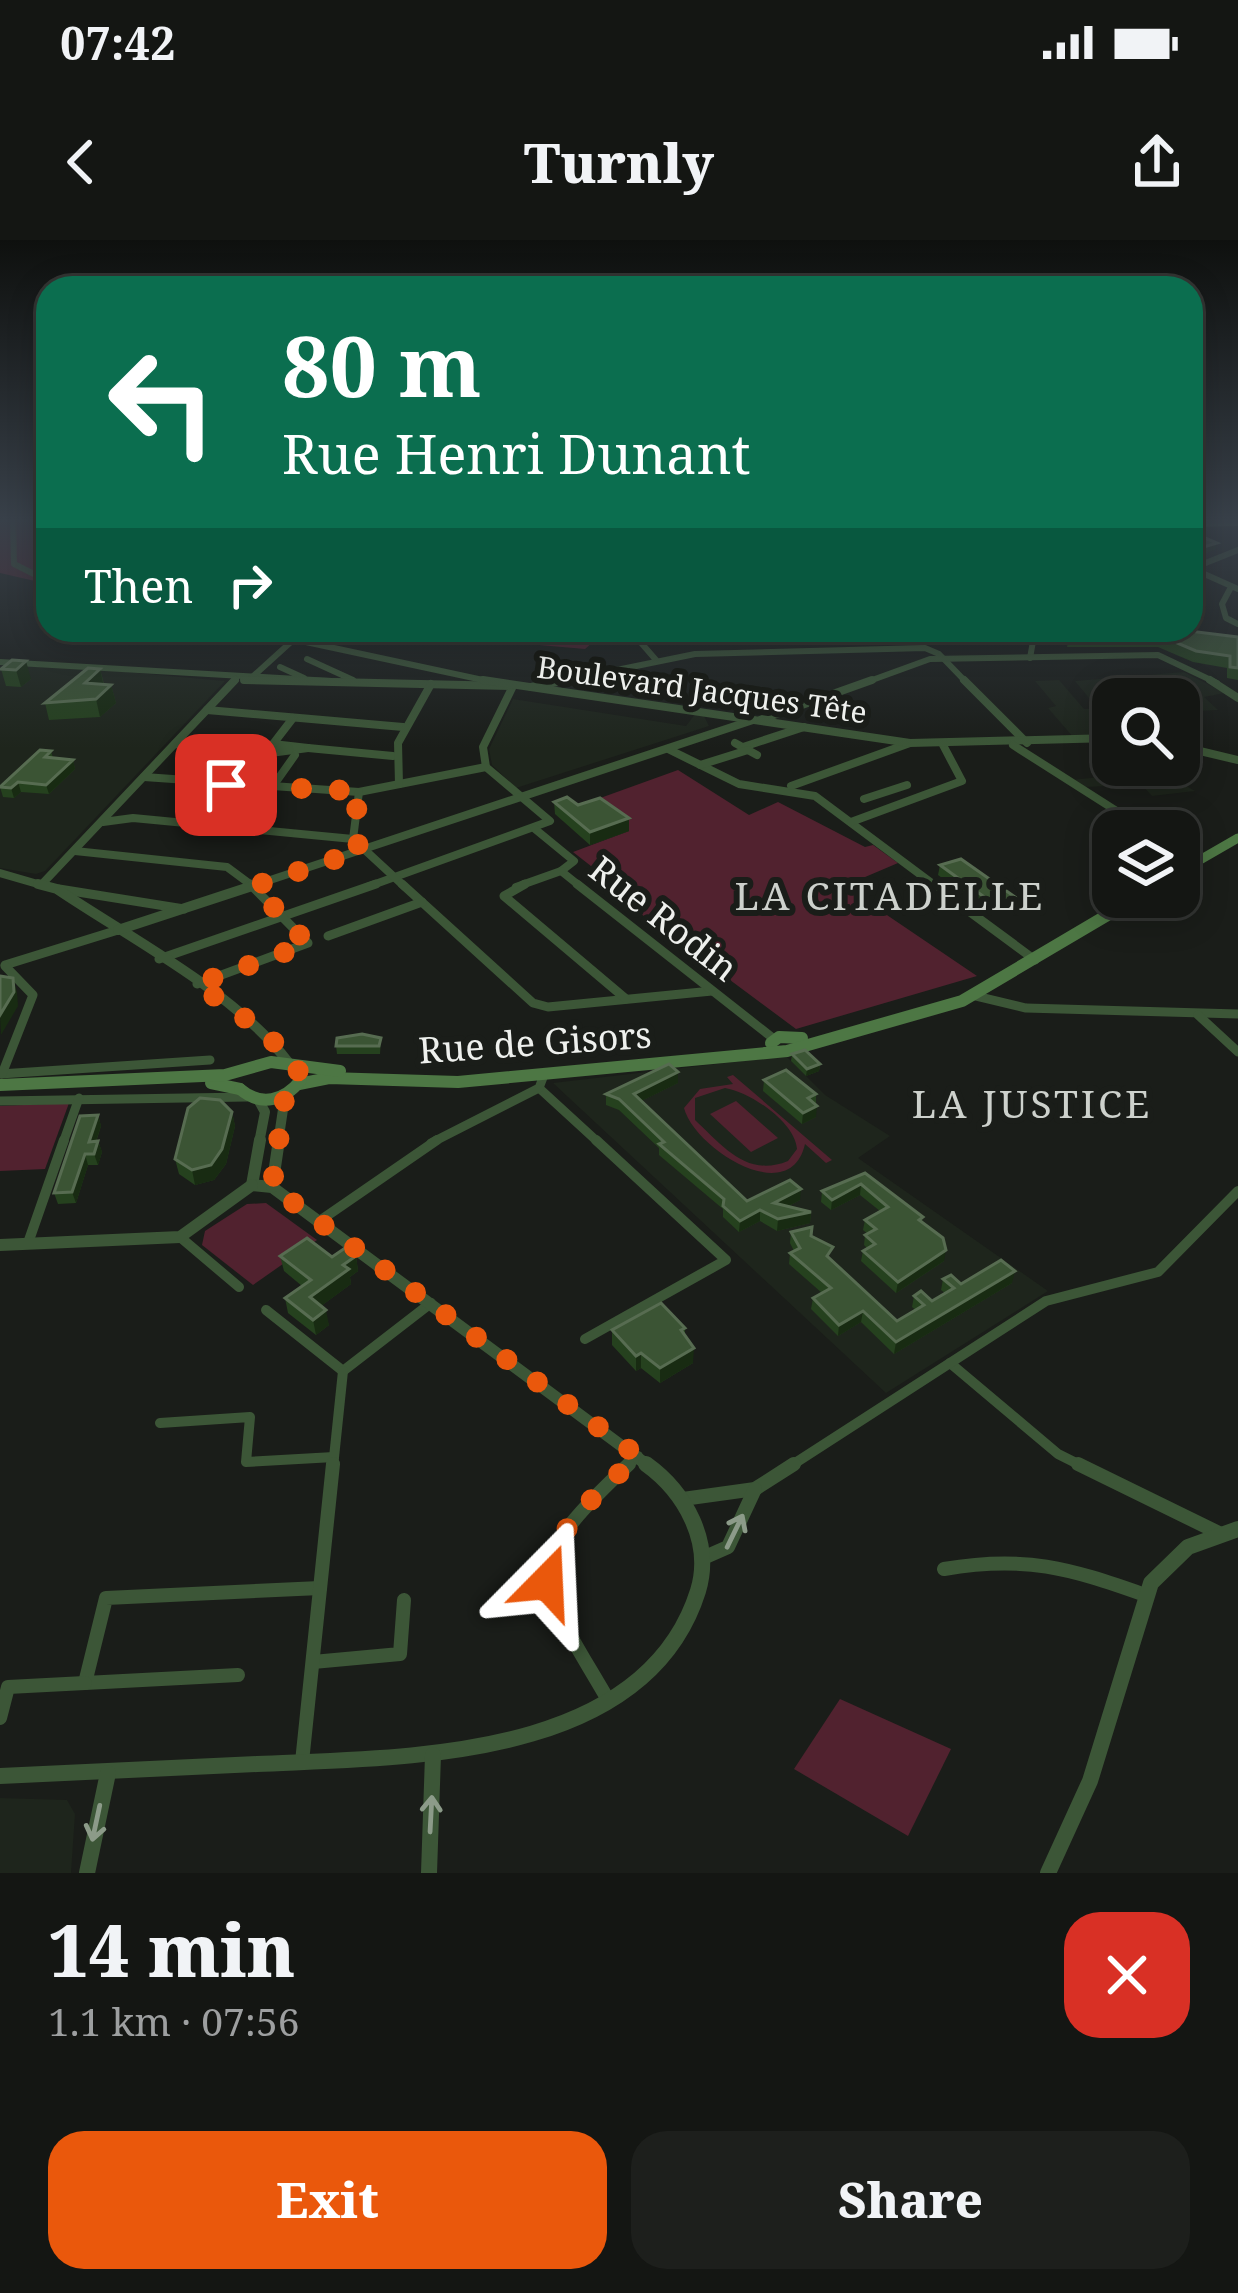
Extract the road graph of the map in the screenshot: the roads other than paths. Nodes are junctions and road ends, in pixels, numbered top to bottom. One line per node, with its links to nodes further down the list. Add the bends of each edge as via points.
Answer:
1 (1229, 595): 2 (street, via 1225,616)
2 (1238, 624)
3 (291, 642): 15 (street)
4 (297, 642): 19 (street, Boulevard Jacques Tête)
5 (641, 642): 10 (street)
6 (1033, 642): 7 (street)
7 (1030, 658): 9 (street); 22 (street, via 1158,655)
8 (307, 659): 17 (street)
9 (945, 659): 10 (street, via 925,648); 25 (street); 31 (street)
10 (656, 661): 13 (street)
11 (0, 662): 14 (street)
12 (280, 667): 16 (street)
13 (629, 671): 20 (street); 21 (street)
14 (236, 679): 15 (street); 23 (street)
15 (249, 680): 16 (street)
16 (309, 681): 17 (street)
17 (358, 682): 18 (street)
18 (431, 683): 19 (street); 26 (street)
19 (513, 686): 20 (street, Boulevard Jacques Tête); 43 (street, via 483,747)
20 (531, 687): 25 (street, Boulevard Jacques Tête)
21 (663, 687)
22 (1235, 693)
23 (207, 710): 24 (street); 32 (street)
24 (292, 718): 26 (street); 33 (street)
25 (757, 720): 27 (street, Boulevard Jacques Tête); 36 (street)
26 (404, 728): 40 (street)
27 (804, 728): 29 (street, Boulevard Jacques Tête); 42 (street)
28 (1092, 739): 31 (street, Boulevard Jacques Tête)
29 (910, 743): 34 (street, Boulevard Jacques Tête); 47 (street)
30 (1010, 743): 31 (street, Boulevard Jacques Tête); 34 (street, Boulevard Jacques Tête); 55 (street)
31 (1027, 743)
32 (175, 744): 38 (street); 44 (street)
33 (273, 744): 35 (street); 38 (street)
34 (943, 745): 53 (street, via 962,781)
35 (308, 748): 39 (street); 40 (street)
36 (668, 749): 42 (street); 51 (street)
37 (1200, 751): 41 (street)
38 (267, 753): 39 (street)
39 (295, 755): 48 (street)
40 (392, 756): 45 (street)
41 (1238, 760)
42 (700, 765): 47 (street, via 739,784)
43 (486, 767): 45 (street); 51 (street)
44 (144, 778): 48 (street); 54 (street)
45 (399, 784): 49 (street)
46 (907, 785): 50 (street)
47 (788, 788): 58 (street)
48 (272, 789): 49 (street)
49 (359, 791): 61 (street)
50 (888, 791): 52 (street); 53 (street)
51 (521, 797): 59 (street, Rue Rodin, via 550,821); 62 (street)
52 (864, 799)
53 (908, 804): 58 (street)
54 (113, 810): 56 (street); 57 (street)
55 (1115, 810)
56 (133, 818): 57 (street); 61 (street)
57 (103, 822): 63 (street)
58 (851, 822): 78 (street)
59 (535, 829): 65 (street, Rue Rodin, via 574,862); 67 (street)
60 (1238, 838): 64 (main road)
61 (353, 839): 62 (street)
62 (363, 850): 67 (street); 69 (street)
63 (75, 851): 68 (street); 69 (street, via 227,867)
64 (1200, 860)
65 (560, 871): 81 (street, Rue Rodin); 83 (street, via 504,896)
66 (0, 873): 68 (street)
67 (393, 878): 71 (street); 73 (street)
68 (43, 883): 70 (street)
69 (254, 886): 72 (street); 73 (street)
70 (57, 889): 72 (street); 75 (street)
71 (422, 902): 76 (street); 83 (street, via 533,1003)
72 (184, 909): 75 (street)
73 (284, 916): 77 (street); 80 (street, via 308,944)
74 (1104, 918): 78 (main road)
75 (118, 930): 77 (street); 79 (street)
76 (328, 936)
77 (159, 958): 80 (street)
78 (1035, 960): 82 (main road)
79 (2, 966): 94 (street, via 33,995)
80 (197, 984): 86 (street)
81 (712, 991): 83 (street); 87 (street, Rue Rodin)
82 (972, 995): 84 (street, via 996,1004); 87 (main road, via 904,1021)
83 (626, 999)
84 (1196, 1014): 85 (street); 88 (street)
85 (1238, 1014)
86 (271, 1042): 90 (street); 91 (street)
87 (772, 1046): 91 (main road, Rue de Gisors, via 483,1074); 95 (main road, Rue de Gisors)
88 (1238, 1052)
89 (210, 1060): 92 (street)
90 (261, 1064): 91 (main road, Rue de Gisors); 93 (main road)
91 (293, 1066): 96 (main road)
92 (181, 1072): 93 (main road); 94 (main road)
93 (245, 1072): 97 (main road)
94 (0, 1081): 97 (main road, via 209,1083)
95 (542, 1081): 96 (main road, Rue de Gisors); 104 (street); 111 (street, via 726,1260)
96 (299, 1084): 98 (main road)
97 (248, 1095): 98 (main road); 99 (street, via 214,1102); 101 (street, via 265,1112)
98 (285, 1096): 102 (street)
99 (79, 1098): 100 (street); 106 (street)
100 (0, 1101)
101 (252, 1185): 102 (street); 105 (street)
102 (272, 1187): 104 (street)
103 (1238, 1191): 112 (street, via 1157,1272 1046,1300)
104 (318, 1222): 109 (street)
105 (180, 1237): 106 (street); 108 (street)
106 (28, 1243): 107 (street)
107 (0, 1245)
108 (239, 1287)
109 (431, 1303): 113 (street); 115 (street)
110 (266, 1310): 113 (street)
111 (585, 1339)
112 (950, 1363): 117 (street); 119 (street, via 1058,1454)
113 (343, 1371): 116 (street)
114 (160, 1424): 116 (street, via 250,1417 247,1462)
115 (638, 1456): 118 (street); 128 (street, via 562,1533 549,1560 550,1603)
116 (334, 1457): 122 (street)
117 (755, 1489): 118 (street); 120 (street, one-way to 117, via 728,1547)
118 (683, 1498): 120 (street)
119 (1230, 1532): 123 (street, via 1175,1556)
120 (703, 1558): 128 (street, via 698,1595 680,1632)
121 (944, 1569): 123 (street, via 1045,1558)
122 (320, 1588): 125 (street); 127 (street, via 106,1598)
123 (1145, 1595): 136 (street, via 1090,1781)
124 (404, 1600): 125 (street, via 400,1654)
125 (313, 1662): 131 (street)
126 (238, 1675): 127 (street)
127 (85, 1683): 129 (street, via 8,1687)
128 (608, 1698): 130 (street, via 536,1733)
129 (0, 1718)
130 (434, 1754): 131 (street); 135 (street, one-way to 130)
131 (302, 1762): 132 (street)
132 (108, 1773): 133 (street); 134 (street, one-way to 134)
133 (0, 1776)
134 (87, 1873)
135 (429, 1873)
136 (1048, 1873)

